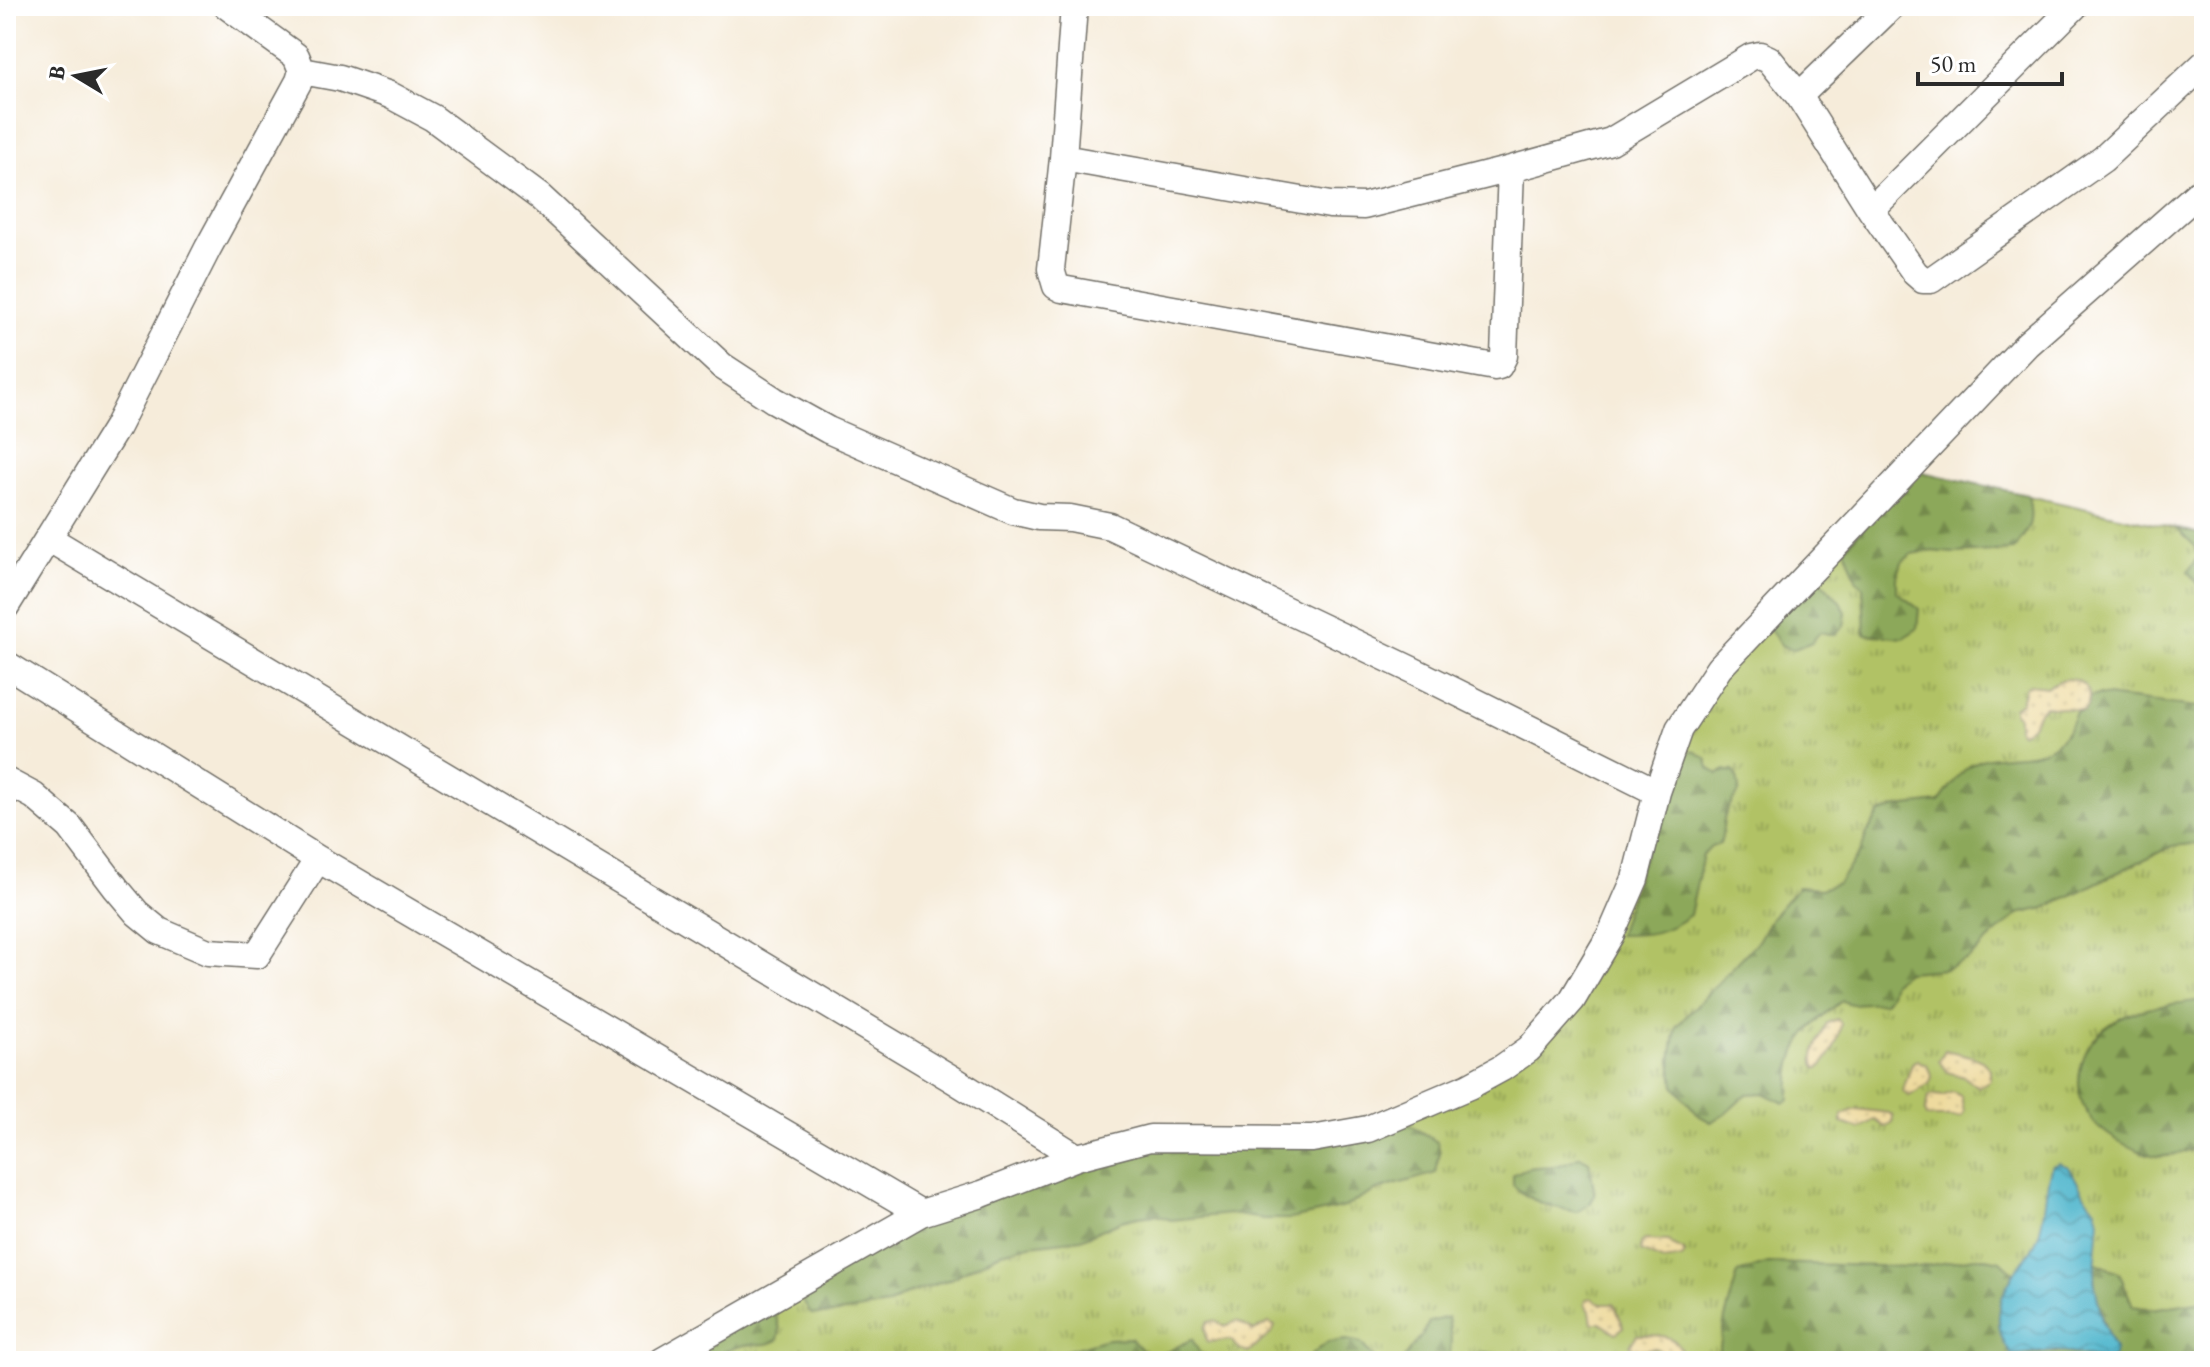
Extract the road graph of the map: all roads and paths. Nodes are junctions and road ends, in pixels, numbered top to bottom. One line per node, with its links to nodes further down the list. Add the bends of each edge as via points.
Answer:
1 (227, 6): 6 (street, via 296,56)
2 (1074, 6): 8 (street)
3 (1892, 6): 7 (street)
4 (2075, 6): 11 (street)
5 (2204, 64): 11 (street, via 2103,159 1931,280 1915,273)
6 (302, 71): 12 (street, via 117,427); 16 (street, via 390,95 433,118 540,197 722,366 828,430 1013,511 1110,526)
7 (1799, 96): 9 (street, via 1769,59 1751,57 1611,141); 11 (street)
8 (1063, 158): 9 (street, via 1330,205 1364,206); 9 (street, via 1051,269 1056,286 1491,367 1499,366 1504,356)
9 (1511, 169)
10 (2204, 188): 16 (street, via 2027,344 1719,668 1679,729)
11 (1871, 210)
12 (48, 538): 13 (street); 18 (street)
13 (6, 606)
14 (6, 664): 17 (street)
15 (6, 781): 17 (street, via 34,796 70,827 137,913 159,931 208,952 257,955)
16 (1657, 792): 18 (street, via 1635,879 1611,934 1572,1000 1529,1049 1502,1068 1368,1129 1312,1139 1150,1138)
17 (318, 859): 19 (street)
18 (1077, 1157): 19 (street)
19 (921, 1213): 20 (street)
20 (662, 1361)

